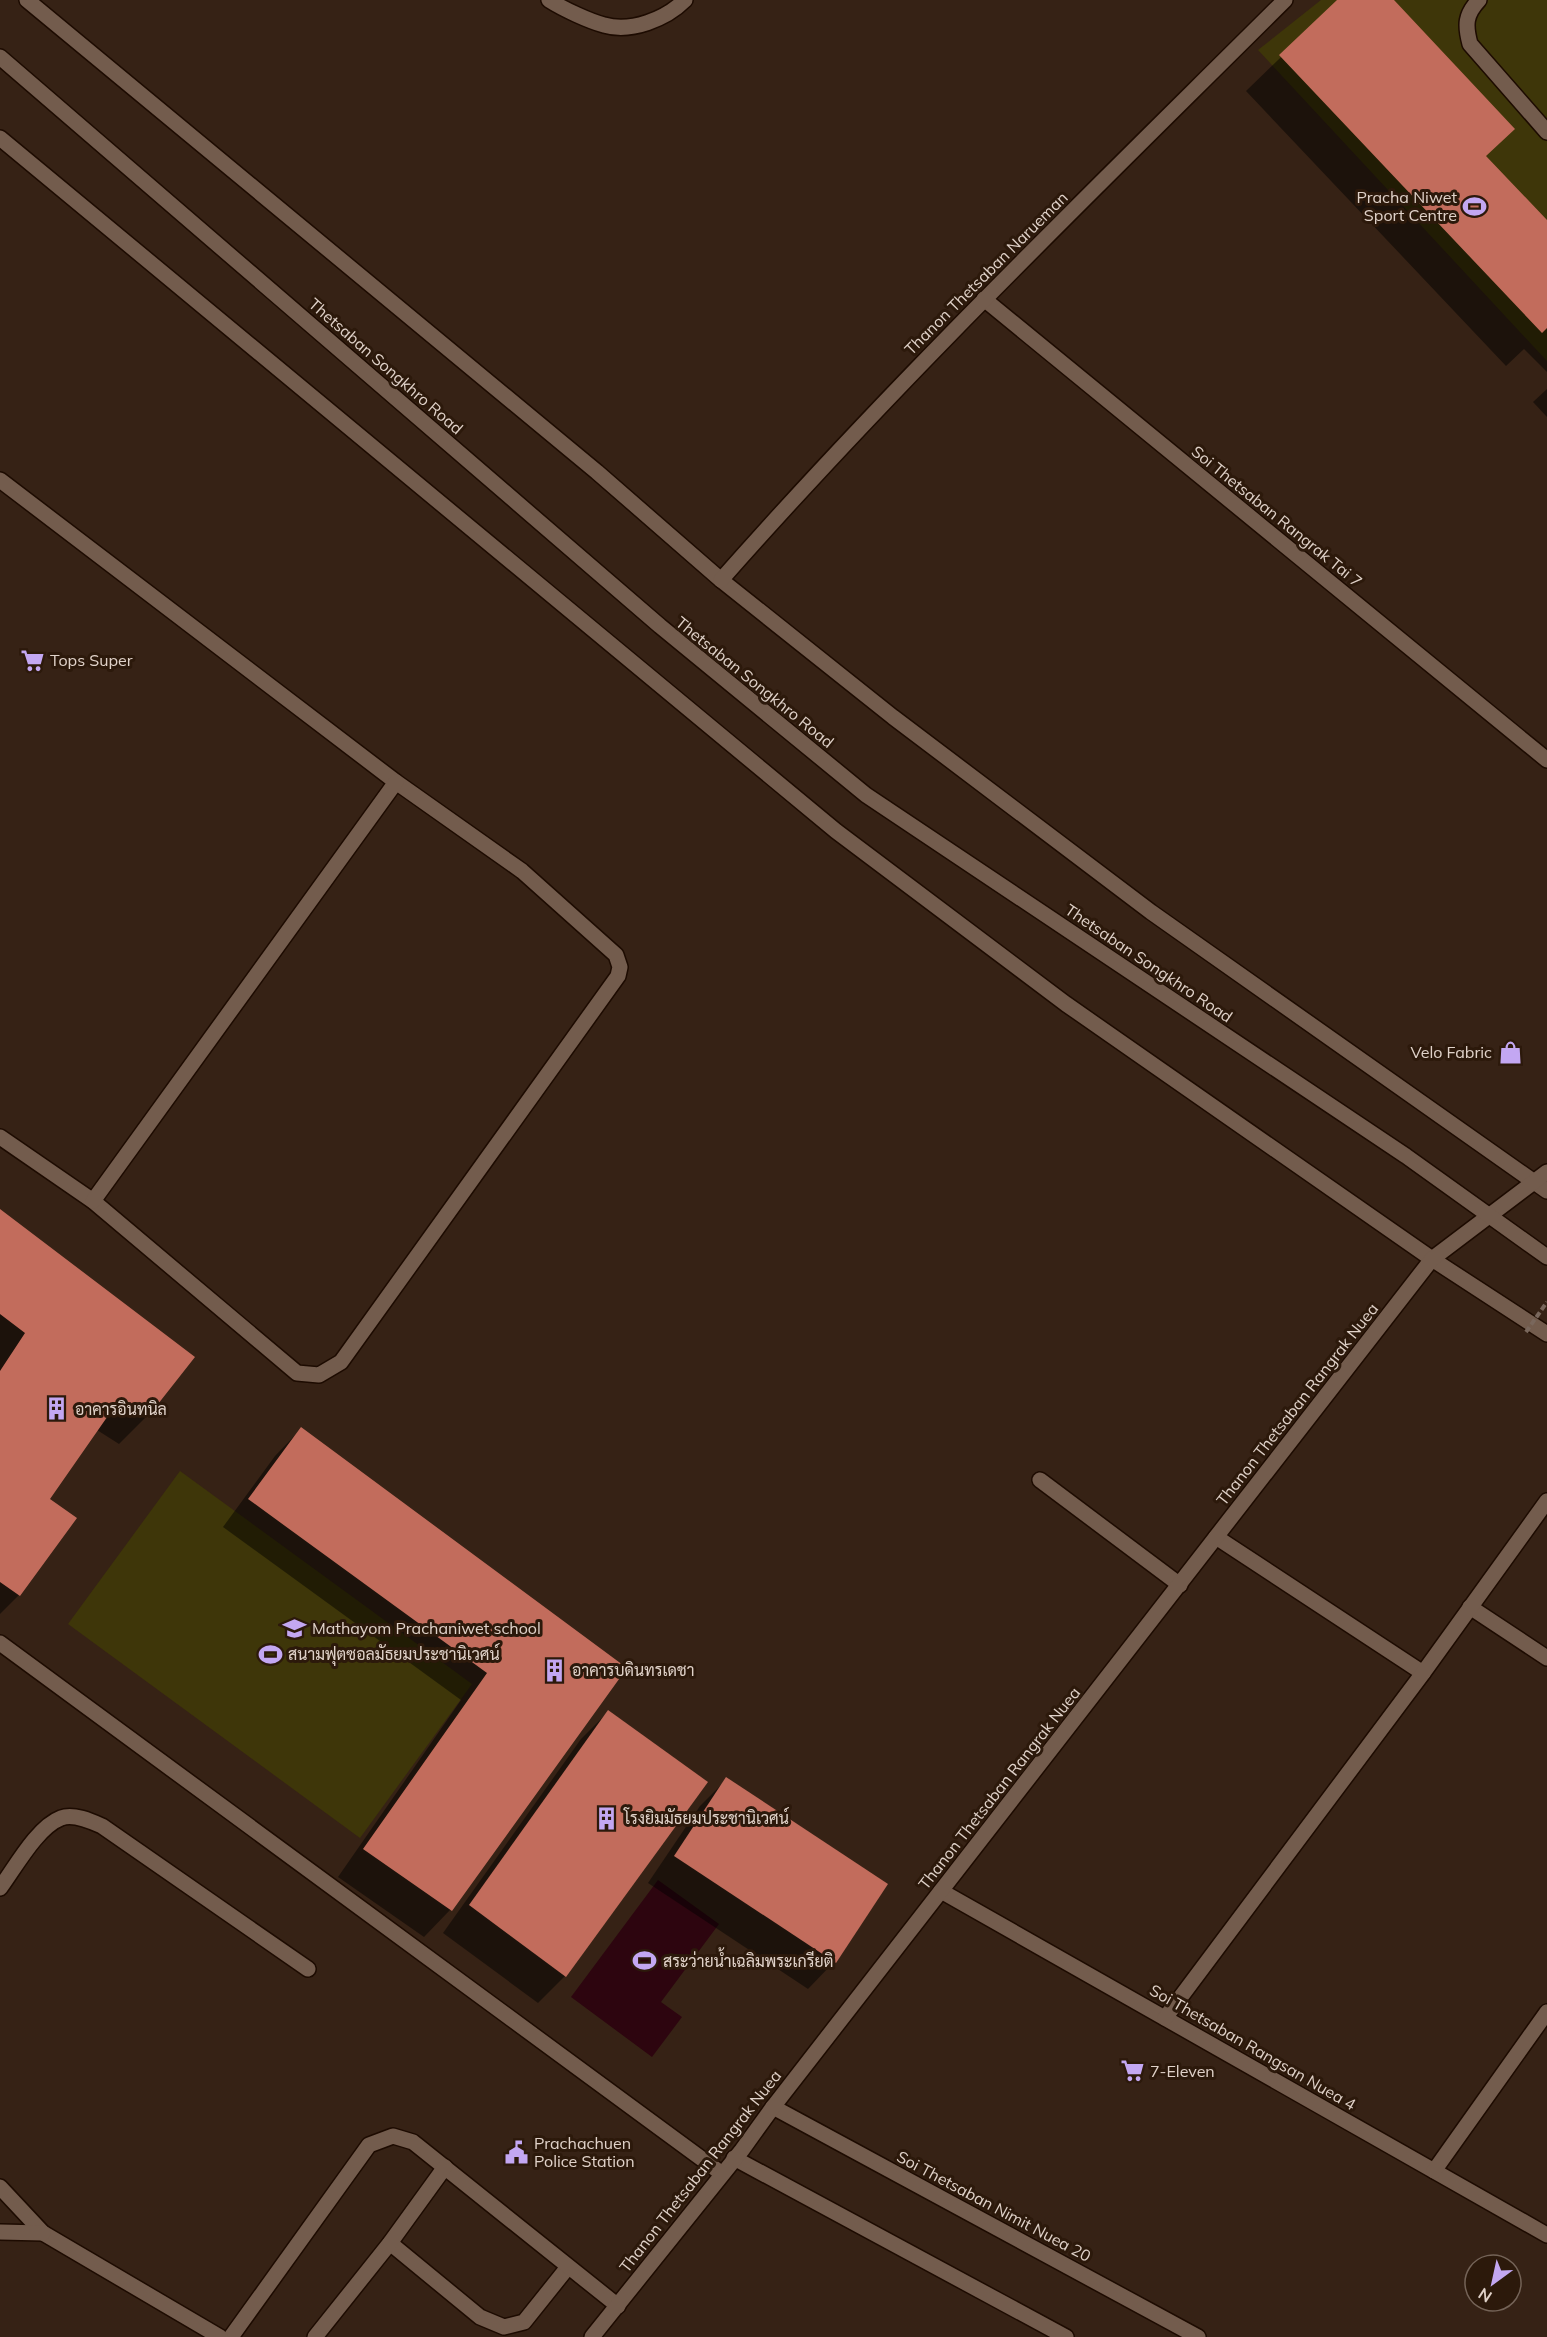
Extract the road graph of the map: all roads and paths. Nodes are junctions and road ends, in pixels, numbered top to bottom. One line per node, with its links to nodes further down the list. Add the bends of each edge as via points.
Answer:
1 (27, 0): 11 (street, via 588,464)
2 (549, 0): 3 (street, via 605,26 637,26 674,11)
3 (685, 0)
4 (1285, 0): 9 (street, Thanon Thetsaban Narueman)
5 (1479, 0): 7 (street, via 1465,26 1470,44)
6 (0, 57): 19 (street, Thetsaban Songkhro Road, via 660,626 866,795)
7 (1547, 132)
8 (0, 138): 21 (street, via 836,831 1066,1004)
9 (984, 299): 11 (street, Thanon Thetsaban Narueman); 12 (street, Soi Thetsaban Rangrak Tai 7)
10 (0, 480): 13 (street)
11 (721, 580): 16 (street, via 893,717 1151,912)
12 (1547, 760)
13 (396, 782): 18 (street); 18 (street, via 522,871 616,954 620,967 618,976 340,1362 319,1375 297,1373)
14 (0, 1137): 18 (street)
15 (1547, 1172): 16 (street, Thanon Thetsaban Rangrak Nuea)
16 (1532, 1182): 17 (street); 19 (street, Thanon Thetsaban Rangrak Nuea)
17 (1547, 1191)
18 (93, 1201)
19 (1488, 1215): 20 (street, Thetsaban Songkhro Road); 21 (street, Thanon Thetsaban Rangrak Nuea)
20 (1547, 1257)
21 (1432, 1259): 24 (street); 27 (street, Thanon Thetsaban Rangrak Nuea)
22 (1547, 1302): 23 (path, bridge)
23 (1526, 1332)
24 (1547, 1334)
25 (1040, 1480): 28 (street)
26 (1547, 1501): 29 (street)
27 (1216, 1537): 28 (street, Thanon Thetsaban Rangrak Nuea); 32 (street)
28 (1180, 1584): 34 (street, Thanon Thetsaban Rangrak Nuea)
29 (1470, 1607): 31 (street); 32 (street)
30 (0, 1643): 42 (street)
31 (1547, 1658)
32 (1423, 1673): 37 (street)
33 (0, 1888): 35 (street, via 42,1831 62,1817 83,1818 102,1826)
34 (941, 1891): 37 (street, Soi Thetsaban Rangsan Nuea 4); 38 (street, Thanon Thetsaban Rangrak Nuea)
35 (308, 1969)
36 (1547, 2012): 41 (street)
37 (1165, 2018): 41 (street, Soi Thetsaban Rangsan Nuea 4)
38 (773, 2107): 39 (street, Thanon Thetsaban Rangrak Nuea); 55 (street, Soi Thetsaban Nimit Nuea 20)
39 (734, 2158): 42 (street, Thanon Thetsaban Rangrak Nuea); 54 (street)
40 (445, 2167): 47 (street); 48 (street); 51 (street, via 413,2142 393,2136 369,2145)
41 (1434, 2171): 46 (street, Soi Thetsaban Rangsan Nuea 4)
42 (722, 2173): 49 (street, Thanon Thetsaban Rangrak Nuea)
43 (0, 2187): 45 (street)
44 (0, 2232): 45 (street)
45 (43, 2233): 50 (street)
46 (1547, 2235)
47 (390, 2243): 48 (street, via 480,2317 504,2326 524,2322); 52 (street)
48 (568, 2267): 49 (street)
49 (618, 2306): 53 (street, Thanon Thetsaban Rangrak Nuea)
50 (220, 2337)
51 (231, 2337)
52 (315, 2337)
53 (592, 2337)
54 (1066, 2337)
55 (1198, 2337)

